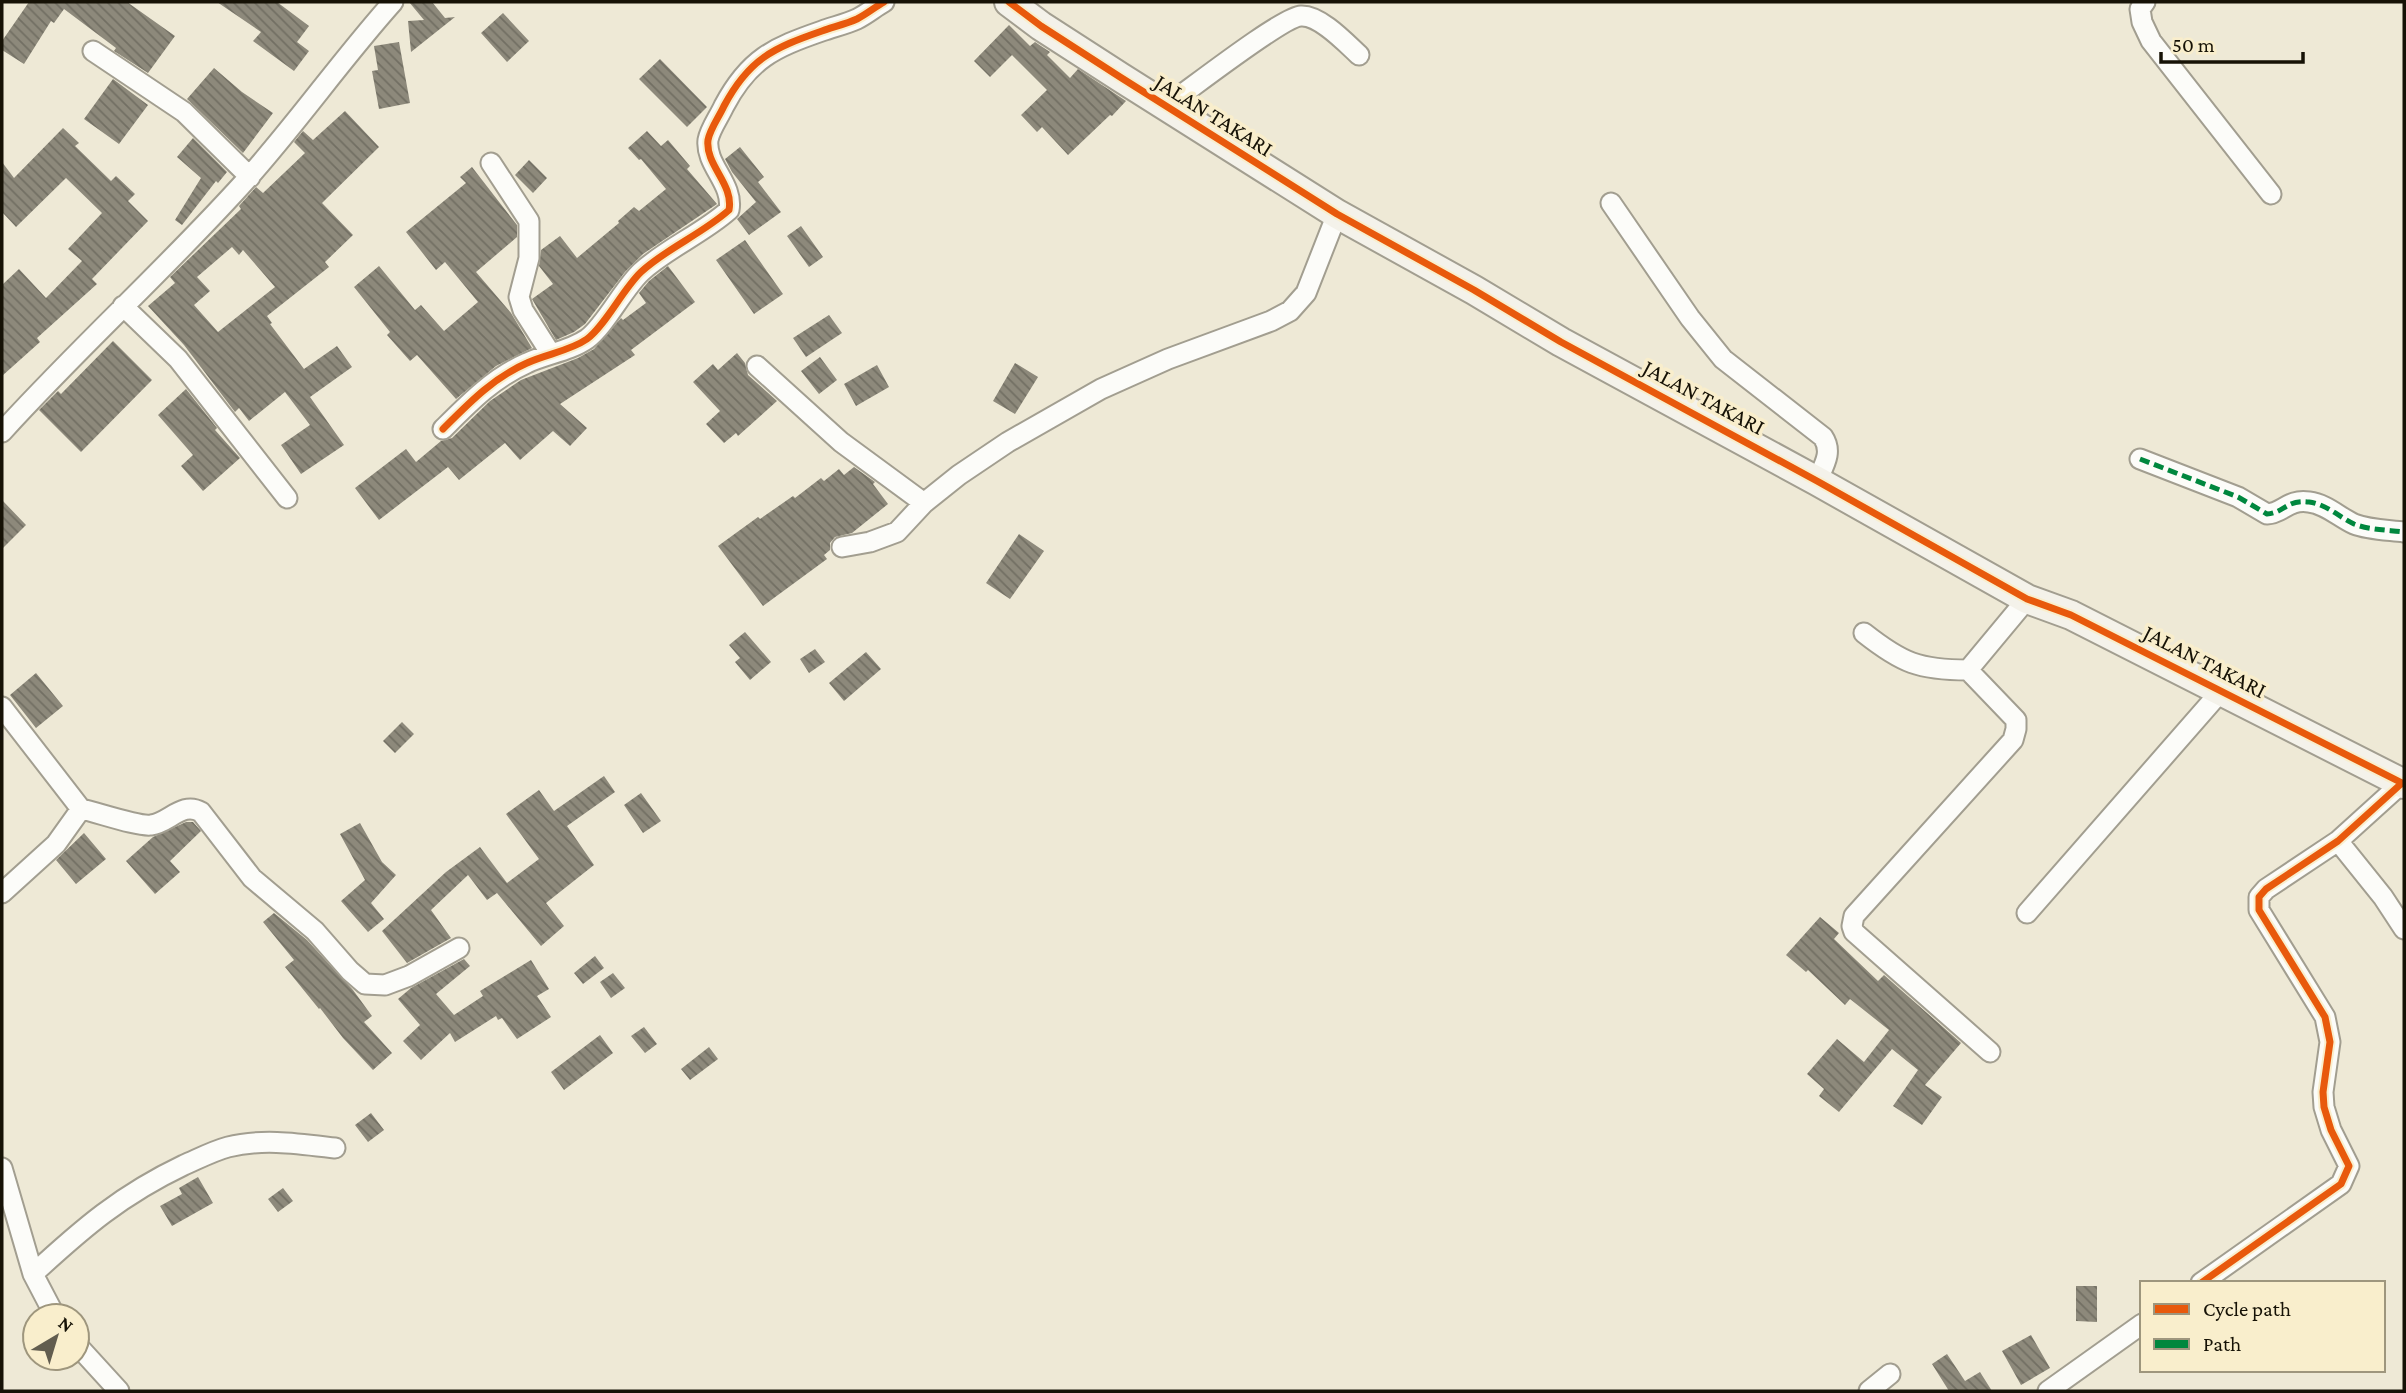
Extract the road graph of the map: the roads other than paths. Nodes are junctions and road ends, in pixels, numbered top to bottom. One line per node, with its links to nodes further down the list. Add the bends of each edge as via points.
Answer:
1 (393, 2): 9 (street)
2 (884, 2): 14 (street, via 856,20 796,40 748,69 709,135 710,155 730,195 729,210 639,274 586,340)
3 (1009, 2): 7 (street, JALAN TAKARI)
4 (2145, 2): 10 (street, via 2140,9 2141,22 2151,41)
5 (93, 51): 9 (street, via 184,112)
6 (1359, 55): 7 (street, via 1313,18 1300,16)
7 (1166, 106): 12 (street, JALAN TAKARI)
8 (491, 163): 14 (street, via 529,220 528,258 519,297)
9 (250, 177): 13 (street)
10 (2271, 194)
11 (1611, 203): 19 (street, via 1723,359 1823,437 1828,456)
12 (1337, 214): 19 (street, JALAN TAKARI); 21 (street, via 1306,293 1290,311 1101,389 1008,442)
13 (123, 306): 17 (street); 20 (street, via 178,359)
14 (551, 354): 16 (street, via 502,376)
15 (757, 366): 21 (street, via 841,442)
16 (443, 429)
17 (2, 432)
18 (2140, 459): 22 (street, via 2238,497 2267,514 2290,503 2307,502 2358,526)
19 (1817, 481): 24 (street, JALAN TAKARI)
20 (287, 498)
21 (924, 503): 23 (street, via 897,532)
22 (2404, 532)
23 (842, 547)
24 (2027, 599): 26 (street); 27 (street, JALAN TAKARI, via 2071,615)
25 (1864, 633): 26 (street, via 1912,665)
26 (1968, 670): 36 (street, via 2016,720 2013,740 1854,915 1852,926)
27 (2222, 690): 29 (street, JALAN TAKARI); 33 (street)
28 (2, 707): 30 (street)
29 (2403, 784): 31 (street)
30 (81, 810): 32 (street, via 56,844); 35 (street, via 144,825 195,808 252,878 315,931 365,984 385,985 409,976)
31 (2338, 841): 34 (street); 40 (street, via 2266,889 2259,897 2259,911 2325,1017 2330,1041 2324,1107 2349,1166 2341,1184)
32 (2, 893)
33 (2027, 913)
34 (2404, 929)
35 (459, 948)
36 (1990, 1052)
37 (335, 1148): 39 (street, via 258,1143 205,1155 127,1195)
38 (2, 1168): 39 (street)
39 (33, 1274): 41 (street)
40 (2204, 1281)
41 (48, 1302)
42 (2140, 1325): 47 (street)
43 (91, 1360): 45 (street)
44 (1890, 1374): 46 (street)
45 (119, 1391)
46 (1869, 1391)
47 (2048, 1391)

